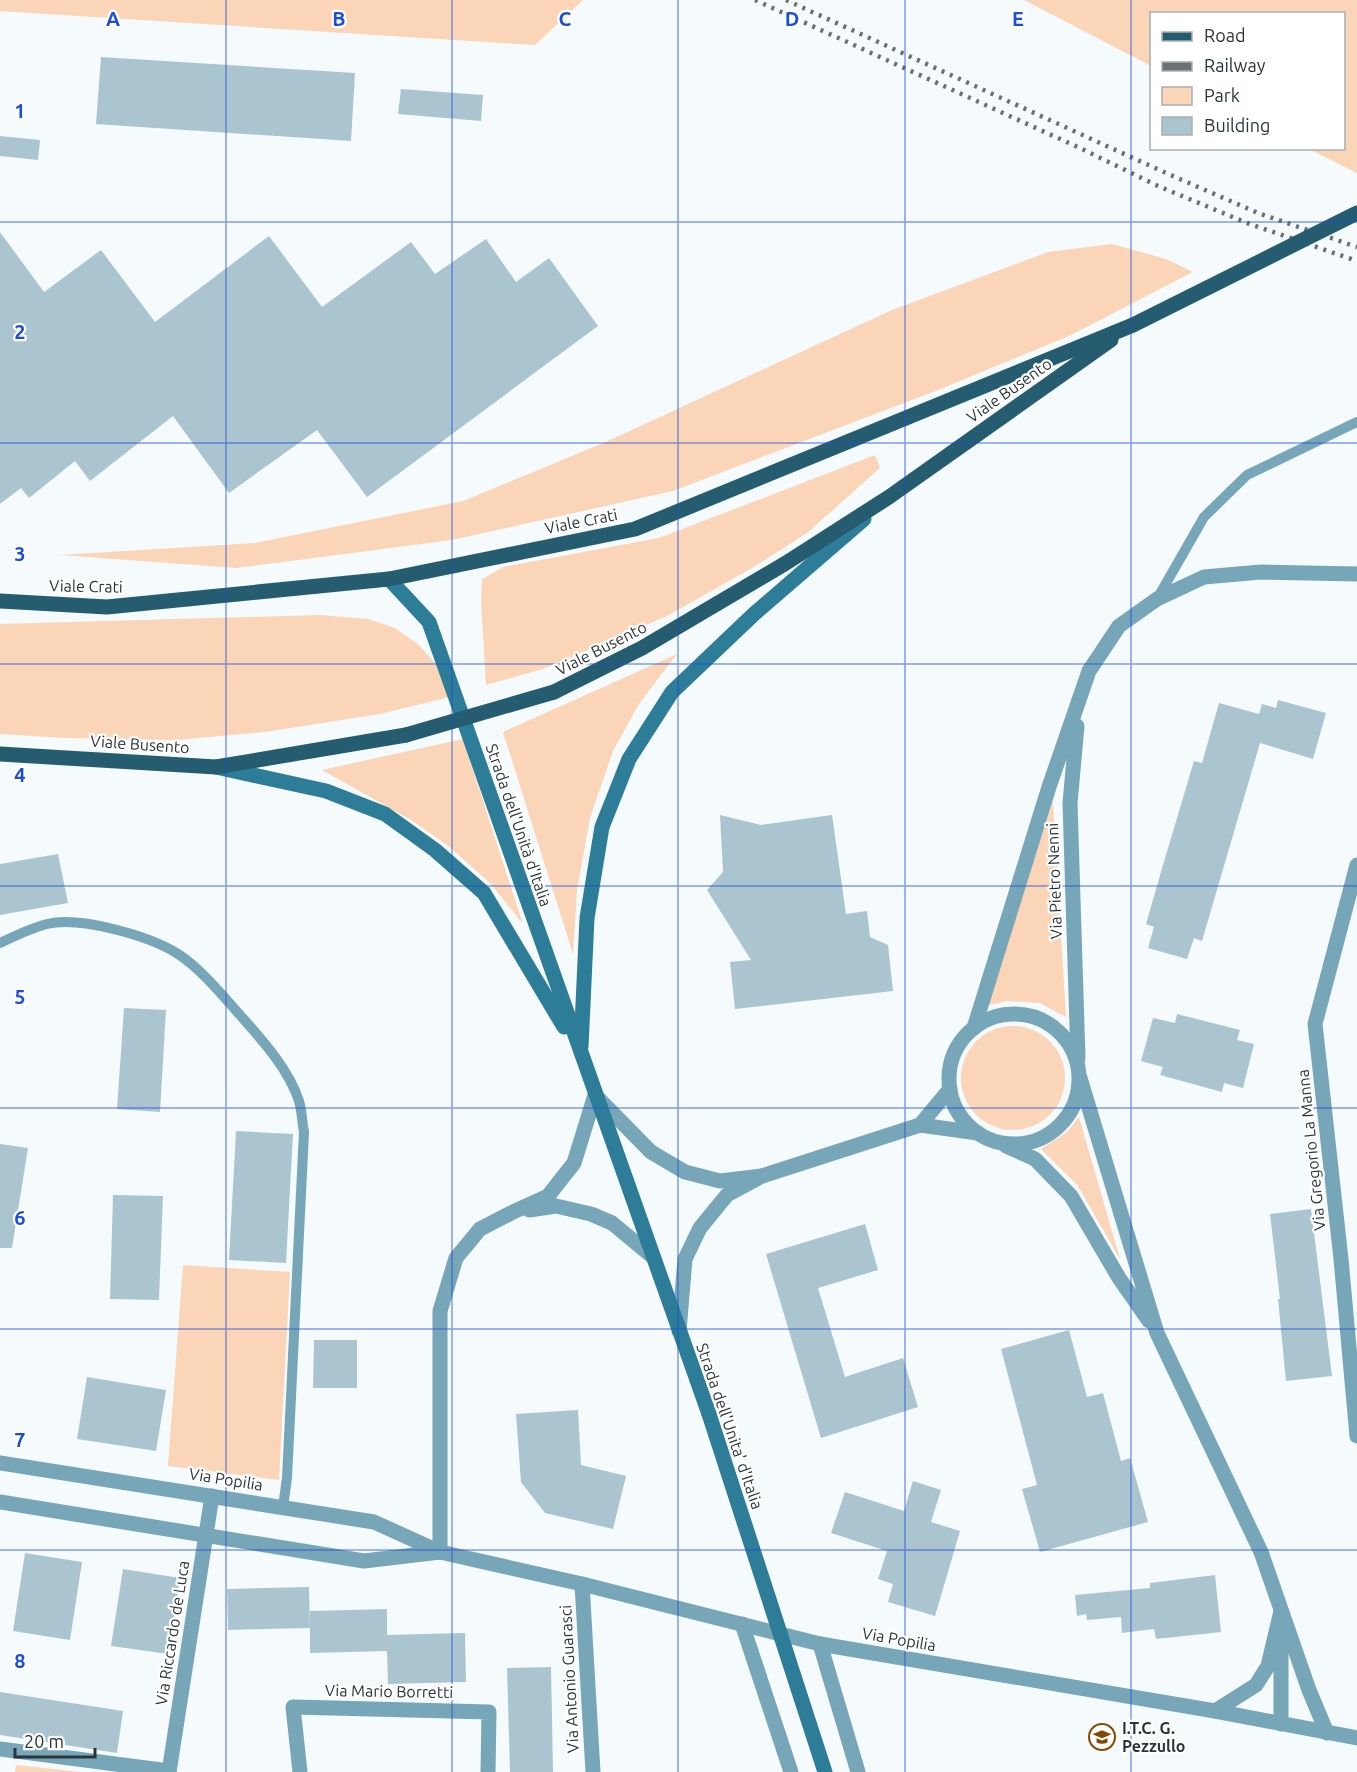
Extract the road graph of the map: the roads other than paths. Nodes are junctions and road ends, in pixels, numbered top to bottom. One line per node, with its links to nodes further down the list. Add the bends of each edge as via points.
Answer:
1 (1357, 213): 2 (main road, bridge)
2 (1133, 325): 4 (main road, Viale Busento); 6 (main road, Viale Crati, via 635,529)
3 (1357, 422): 7 (lane, via 1247,475 1204,517)
4 (889, 497): 11 (main road, Viale Busento, bridge, via 642,648 554,692 406,735); 15 (main road, via 754,614 672,692 629,759 602,827 587,918)
5 (1357, 573): 7 (street, Via Pietro Nenni, via 1261,572 1204,577)
6 (389, 579): 8 (main road, Viale Crati, via 107,607); 15 (main road, Strada dell'Unità d'Italia, via 429,622)
7 (1157, 599): 9 (street, Via Pietro Nenni, via 1119,627 1089,671)
8 (0, 601)
9 (1078, 702): 14 (street, Via Pietro Nenni); 16 (street, Via Pietro Nenni, via 1070,803)
10 (0, 754): 11 (main road, Viale Busento)
11 (216, 767): 15 (main road, via 326,791 385,814 435,850 484,893)
12 (1357, 865): 28 (street, Via Gregorio La Manna, via 1315,1024)
13 (0, 943): 32 (lane, via 47,924 68,922 118,930 168,949 201,974 260,1037 286,1073 299,1101 304,1132)
14 (974, 1028): 16 (street, via 993,1018 1016,1014 1037,1018 1056,1030); 18 (street, via 954,1055)
15 (581, 1056): 19 (main road, Strada dell'Unità d'Italia)
16 (1078, 1060): 17 (street)
17 (1080, 1078): 22 (street, via 1071,1110 1058,1127 1040,1139 1019,1144); 27 (street)
18 (950, 1089): 20 (street); 21 (street, via 955,1106)
19 (595, 1095): 23 (street, via 651,1152 685,1172 720,1181); 24 (street, via 574,1163 548,1196); 25 (main road, Strada dell'Unita' d'Italia)
20 (920, 1125): 21 (street); 23 (street)
21 (978, 1133): 22 (street)
22 (998, 1142): 27 (street, via 1035,1159 1071,1196)
23 (762, 1176): 26 (street, via 727,1195 700,1227 685,1259)
24 (511, 1213): 25 (street, via 556,1206 591,1214 612,1223); 34 (street, via 480,1229 456,1258 440,1311)
25 (653, 1257): 26 (main road, Strada dell'Unita' d'Italia)
26 (679, 1331): 49 (main road, Strada dell'Unita' d'Italia, bridge)
27 (1157, 1333): 36 (street, via 1261,1552)
28 (1357, 1436)
29 (0, 1463): 30 (street, Via Popilia)
30 (212, 1496): 32 (street, Via Popilia); 33 (street, Via Riccardo de Luca)
31 (0, 1502): 33 (street, Via Popilia)
32 (283, 1507): 34 (street, Via Popilia, via 374,1522)
33 (206, 1534): 34 (street, Via Popilia, via 364,1561); 44 (street, Via Riccardo de Luca)
34 (440, 1552): 35 (street, Via Popilia)
35 (582, 1584): 37 (street, Via Popilia); 47 (street, Via Antonio Guarasci)
36 (1281, 1611): 39 (street, via 1268,1666 1256,1684); 40 (street); 41 (street)
37 (742, 1624): 38 (street, Via Popilia); 48 (street)
38 (820, 1644): 39 (street, Via Popilia); 50 (street)
39 (1215, 1711): 40 (street, Via Popilia)
40 (1281, 1724): 41 (street, Via Popilia)
41 (1327, 1733): 42 (street, Via Popilia)
42 (1357, 1738)
43 (0, 1749): 44 (street)
44 (169, 1772)
45 (300, 1772): 46 (street, Via Mario Borretti, via 293,1707 489,1712)
46 (488, 1772)
47 (593, 1772)
48 (791, 1772)
49 (825, 1772)
50 (858, 1772)

